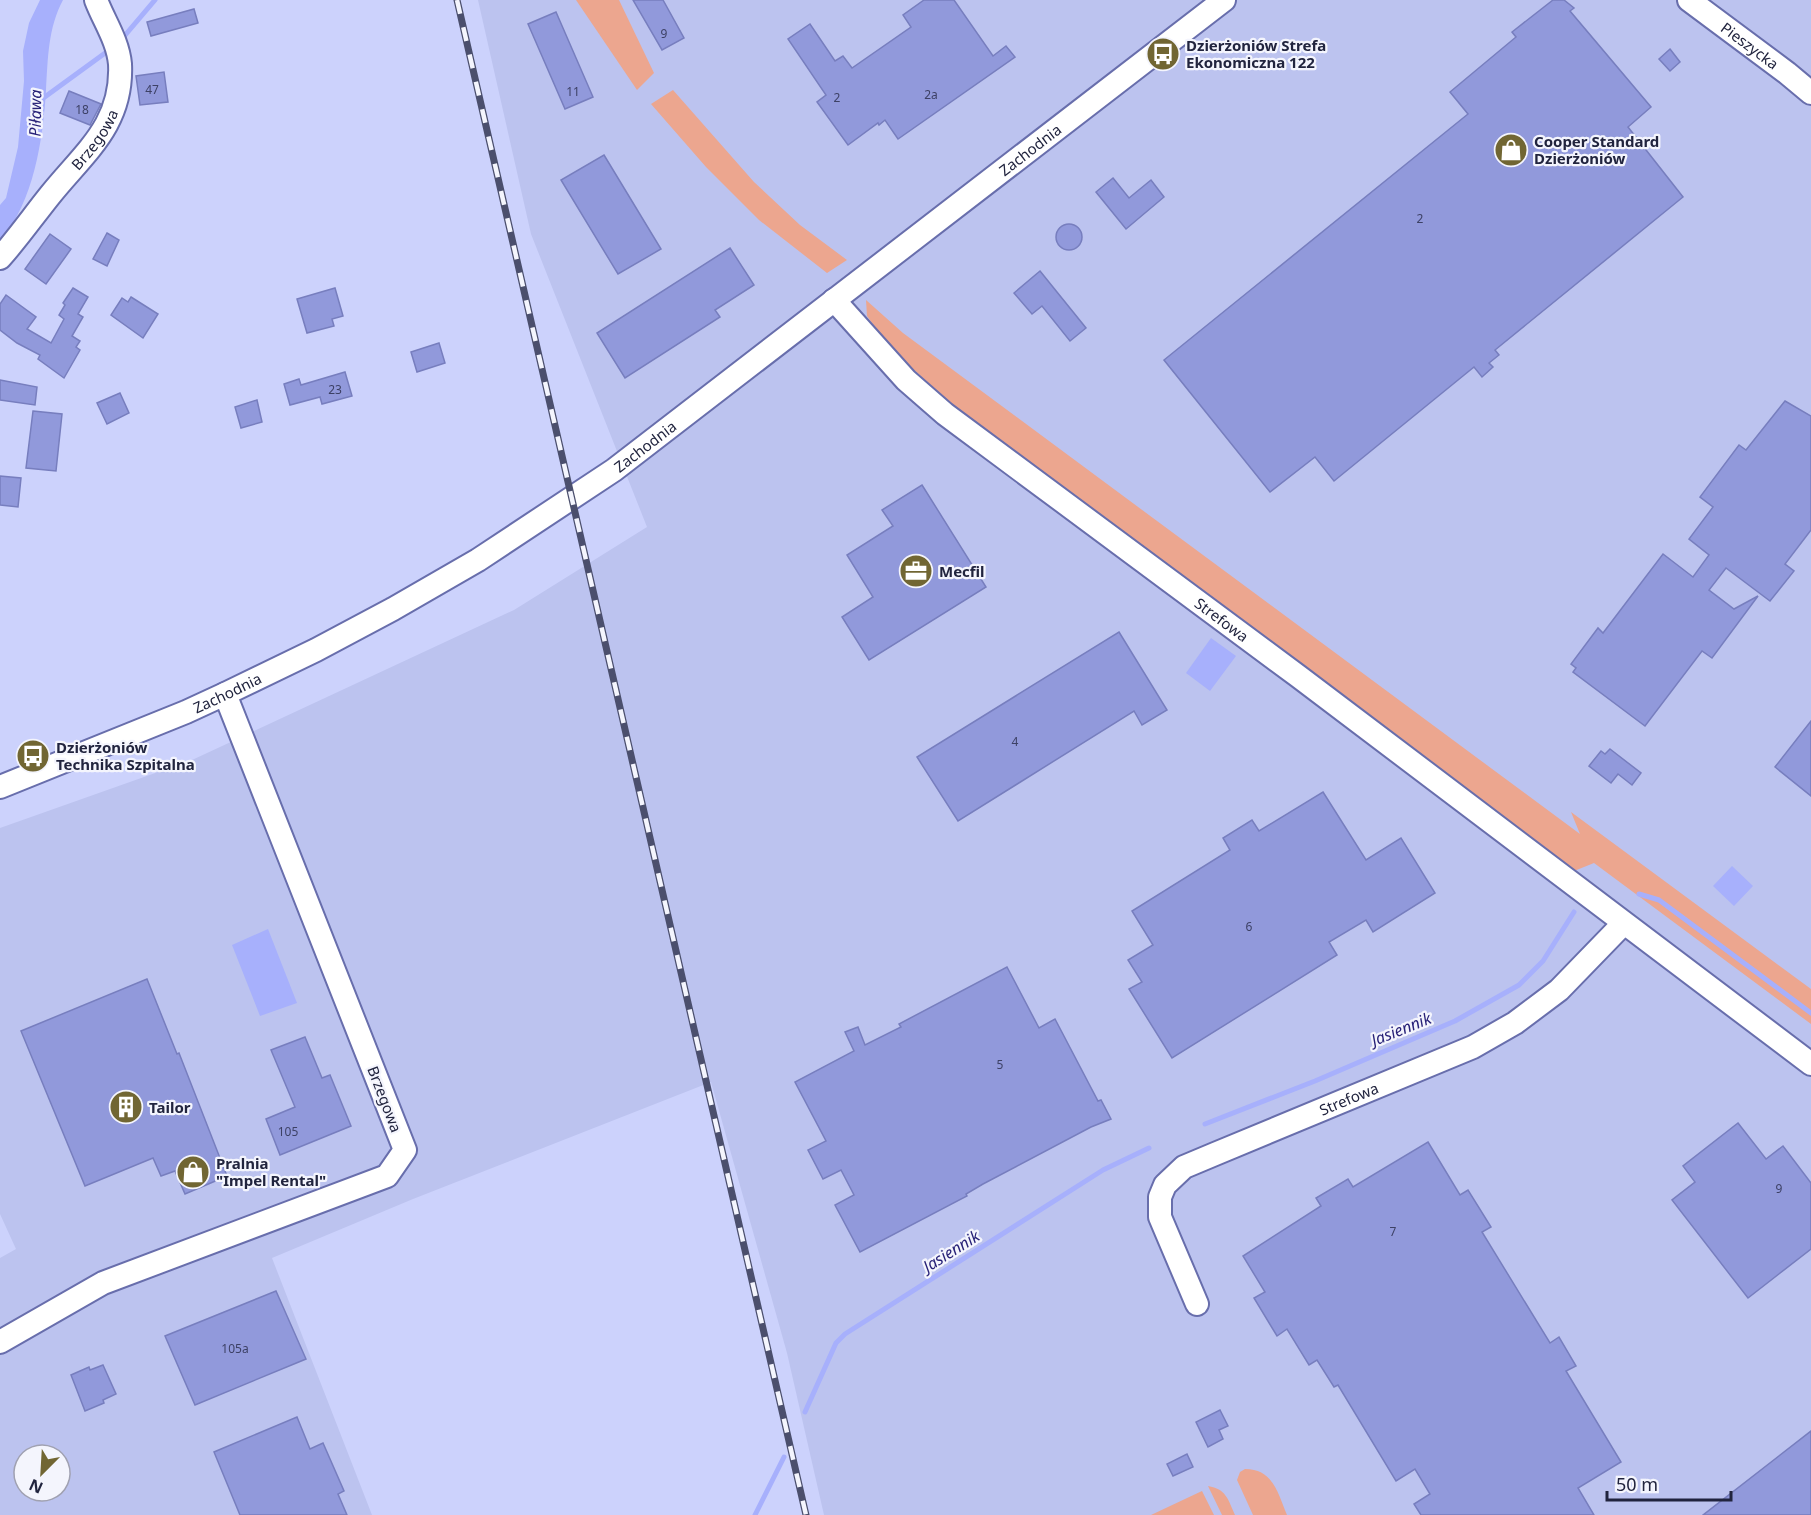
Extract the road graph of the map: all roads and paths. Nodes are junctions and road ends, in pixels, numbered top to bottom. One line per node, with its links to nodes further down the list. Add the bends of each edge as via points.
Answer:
1 (96, 0): 5 (street, Brzegowa, via 120,63 114,109 97,142)
2 (1224, 0): 6 (street, Zachodnia)
3 (1689, 0): 4 (street, Pieszycka)
4 (1811, 93)
5 (0, 258)
6 (834, 300): 7 (street, Zachodnia, via 571,500 393,609); 9 (street, Strefowa, via 906,380 945,414 1298,675)
7 (225, 694): 8 (street, Zachodnia); 12 (street, Brzegowa, via 405,1150 387,1176 104,1283)
8 (0, 787)
9 (1623, 924): 10 (street, Strefowa); 11 (street, Strefowa, via 1559,990 1473,1047 1184,1167 1173,1176 1160,1197 1160,1217)
10 (1811, 1064)
11 (1197, 1304)
12 (0, 1342)

